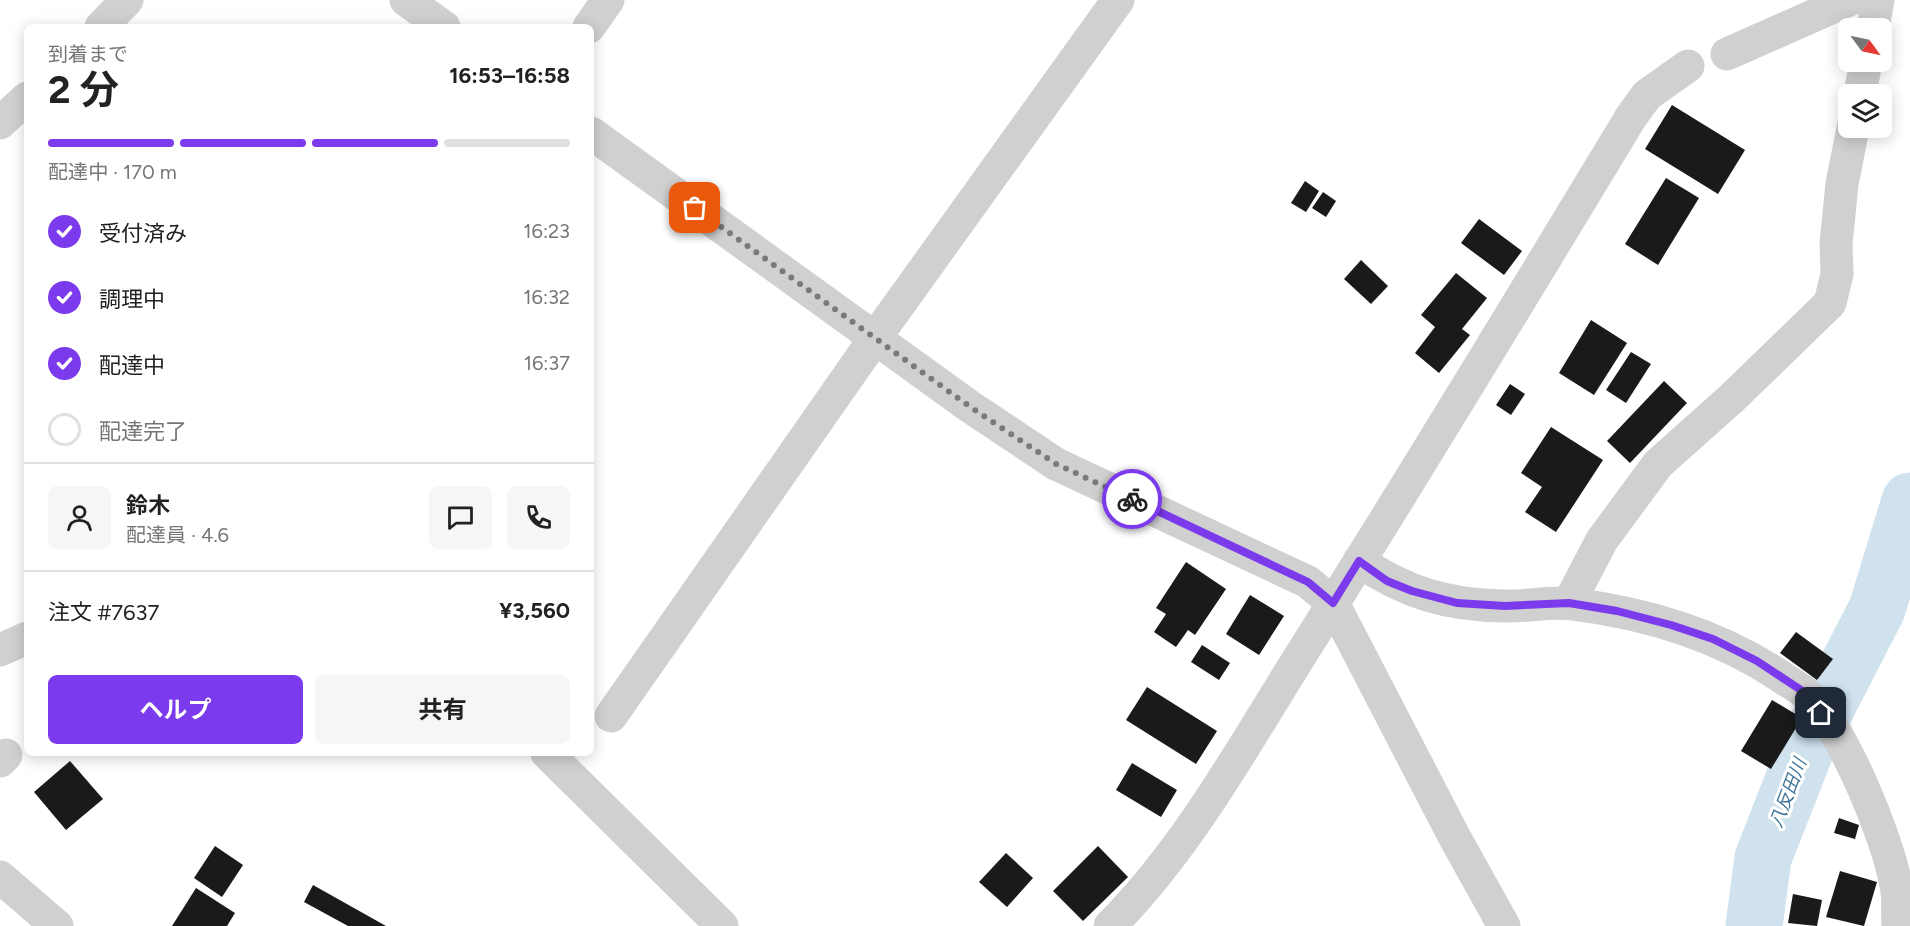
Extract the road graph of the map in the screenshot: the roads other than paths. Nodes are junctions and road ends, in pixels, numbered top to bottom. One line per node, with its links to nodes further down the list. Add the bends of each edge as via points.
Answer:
1 (128, 0): 8 (street)
2 (406, 0): 9 (street)
3 (608, 0): 10 (street)
4 (1118, 0): 17 (street)
5 (1849, 0): 11 (street)
6 (1878, 0): 7 (street)
7 (1875, 18)
8 (104, 24)
9 (440, 24)
10 (591, 24)
11 (1726, 54)
12 (1688, 66): 18 (street, via 1647,95 1631,117)
13 (24, 101): 14 (street)
14 (0, 123)
15 (594, 136): 17 (street)
16 (1851, 138): 20 (street, via 1842,184 1837,274 1830,303 1658,464 1602,540)
17 (874, 338): 19 (street, via 1056,464 1308,582); 23 (street)
18 (1359, 561): 19 (street); 20 (street, via 1387,581 1457,603)
19 (1333, 603): 28 (street, via 1171,857); 29 (street)
20 (1569, 603): 30 (street, via 1617,611 1713,639 1757,661 1807,694 1835,732 1863,787 1897,887)
21 (24, 639): 22 (street)
22 (0, 650)
23 (611, 716)
24 (550, 756): 27 (street)
25 (0, 877): 26 (street)
26 (57, 926)
27 (722, 926)
28 (1110, 926)
29 (1504, 926)
30 (1898, 926)

